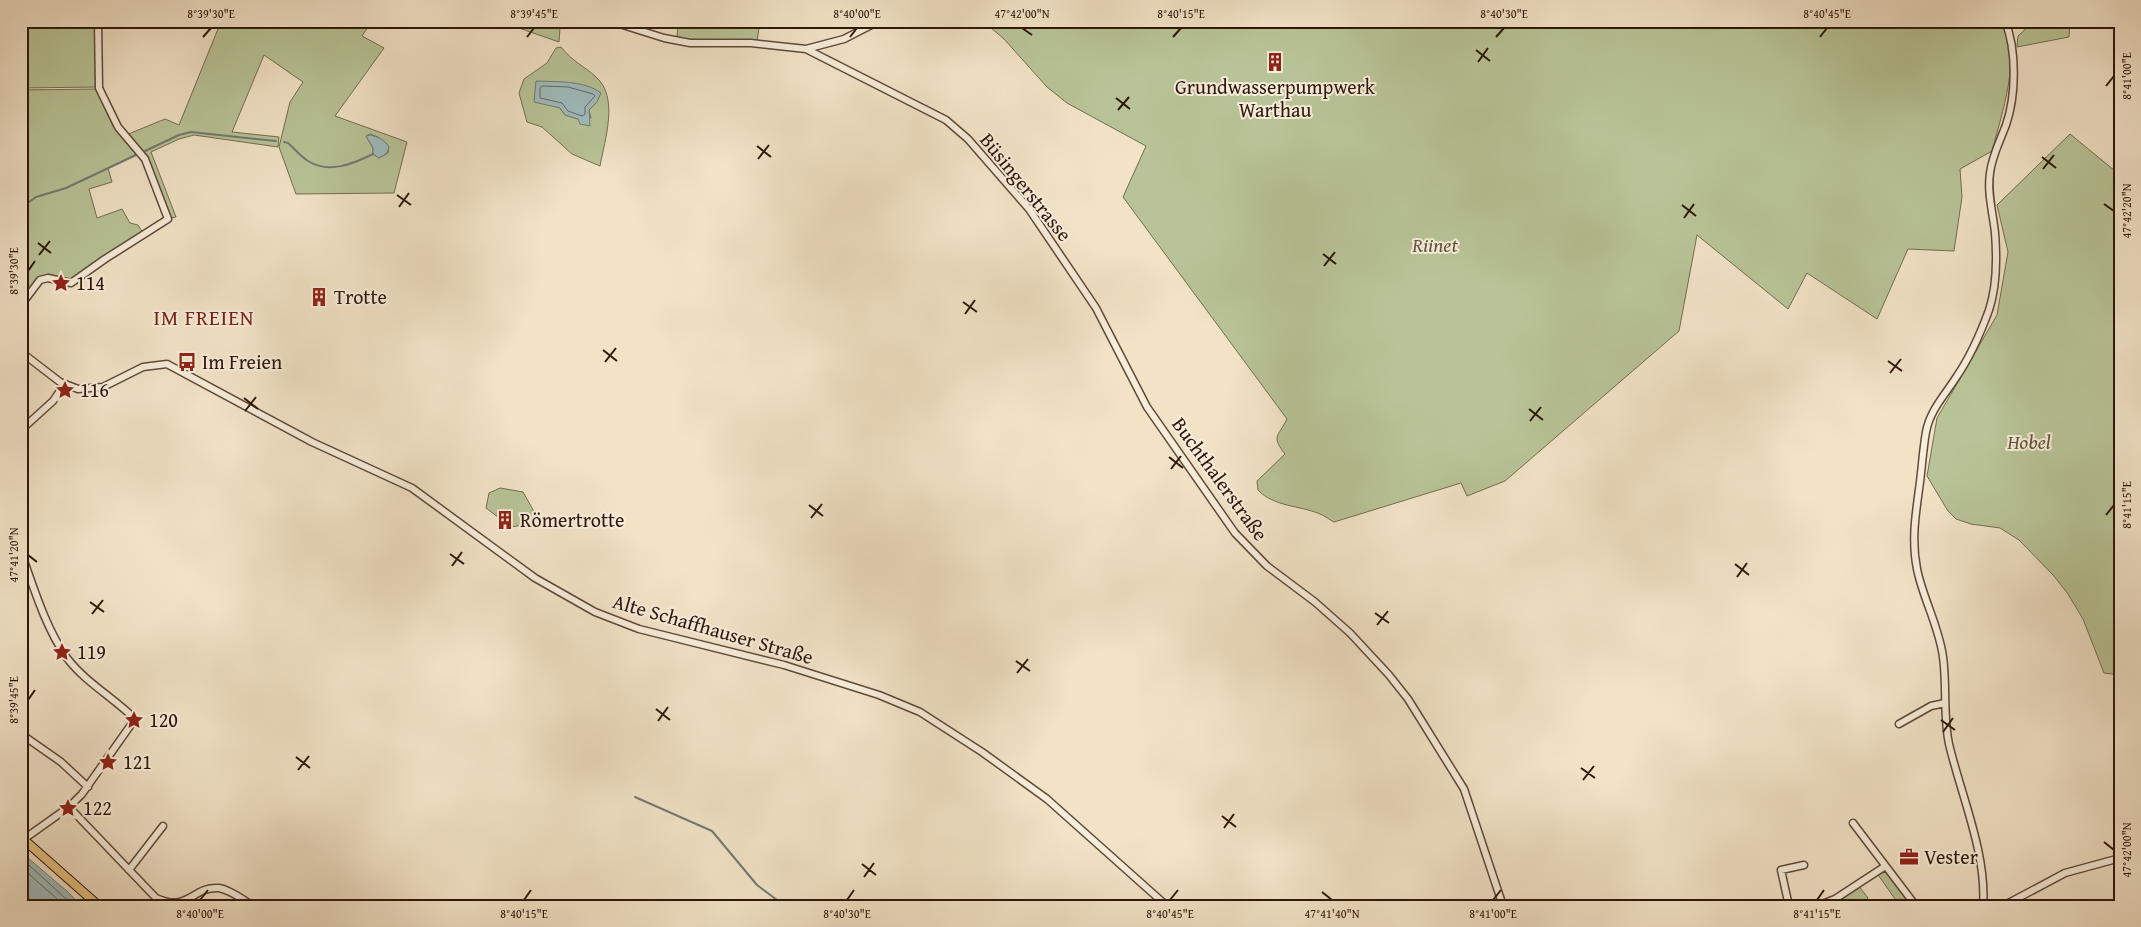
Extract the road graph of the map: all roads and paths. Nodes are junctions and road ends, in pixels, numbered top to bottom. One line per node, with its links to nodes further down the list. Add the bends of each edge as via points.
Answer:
1 (98, 21): 6 (street, via 100,88 118,127 145,159 168,220 71,283 48,278 40,280)
2 (879, 21): 5 (street, via 844,39)
3 (2005, 21): 12 (street, via 2011,46 2013,82 2012,102 1990,174 1994,287 1984,324 1958,375 1932,411 1926,430 1914,523 1917,569 1944,658)
4 (615, 22): 5 (street, Büsingerstrasse, via 690,44 751,43)
5 (806, 49): 9 (street, Büsingerstrasse, via 946,120 968,139 1029,209 1096,308)
6 (21, 305)
7 (21, 352): 8 (street)
8 (64, 385): 10 (street, via 53,401); 28 (street, Alte Schaffhauser Straße, via 78,389 103,387 143,368 167,364 312,442 412,488 535,578 595,612 639,629 801,670 920,712 1047,799)
9 (1147, 406): 29 (street, Buchthalerstraße, via 1218,510 1253,553 1334,618 1408,699 1464,789)
10 (21, 430)
11 (21, 552): 15 (street, via 37,597 67,658 135,719)
12 (1945, 703): 13 (street, via 1931,706); 34 (street, via 1949,742 1978,854)
13 (1899, 724)
14 (21, 734): 15 (street, via 61,762)
15 (88, 787): 16 (street)
16 (69, 808): 19 (street); 23 (street)
17 (1853, 823): 22 (street)
18 (163, 826): 23 (street)
19 (23, 838): 26 (main road)
20 (2120, 858): 35 (street, via 2065,873)
21 (1804, 865): 30 (street, via 1781,870)
22 (1884, 867): 24 (street); 33 (street)
23 (129, 870): 25 (street, via 156,898)
24 (1836, 899): 31 (street); 32 (street)
25 (168, 904): 27 (street, via 217,888 231,892)
26 (99, 906)
27 (254, 906)
28 (1167, 906)
29 (1503, 906)
30 (1789, 906)
31 (1817, 906)
32 (1842, 906)
33 (1916, 906)
34 (1983, 906)
35 (2004, 906)

